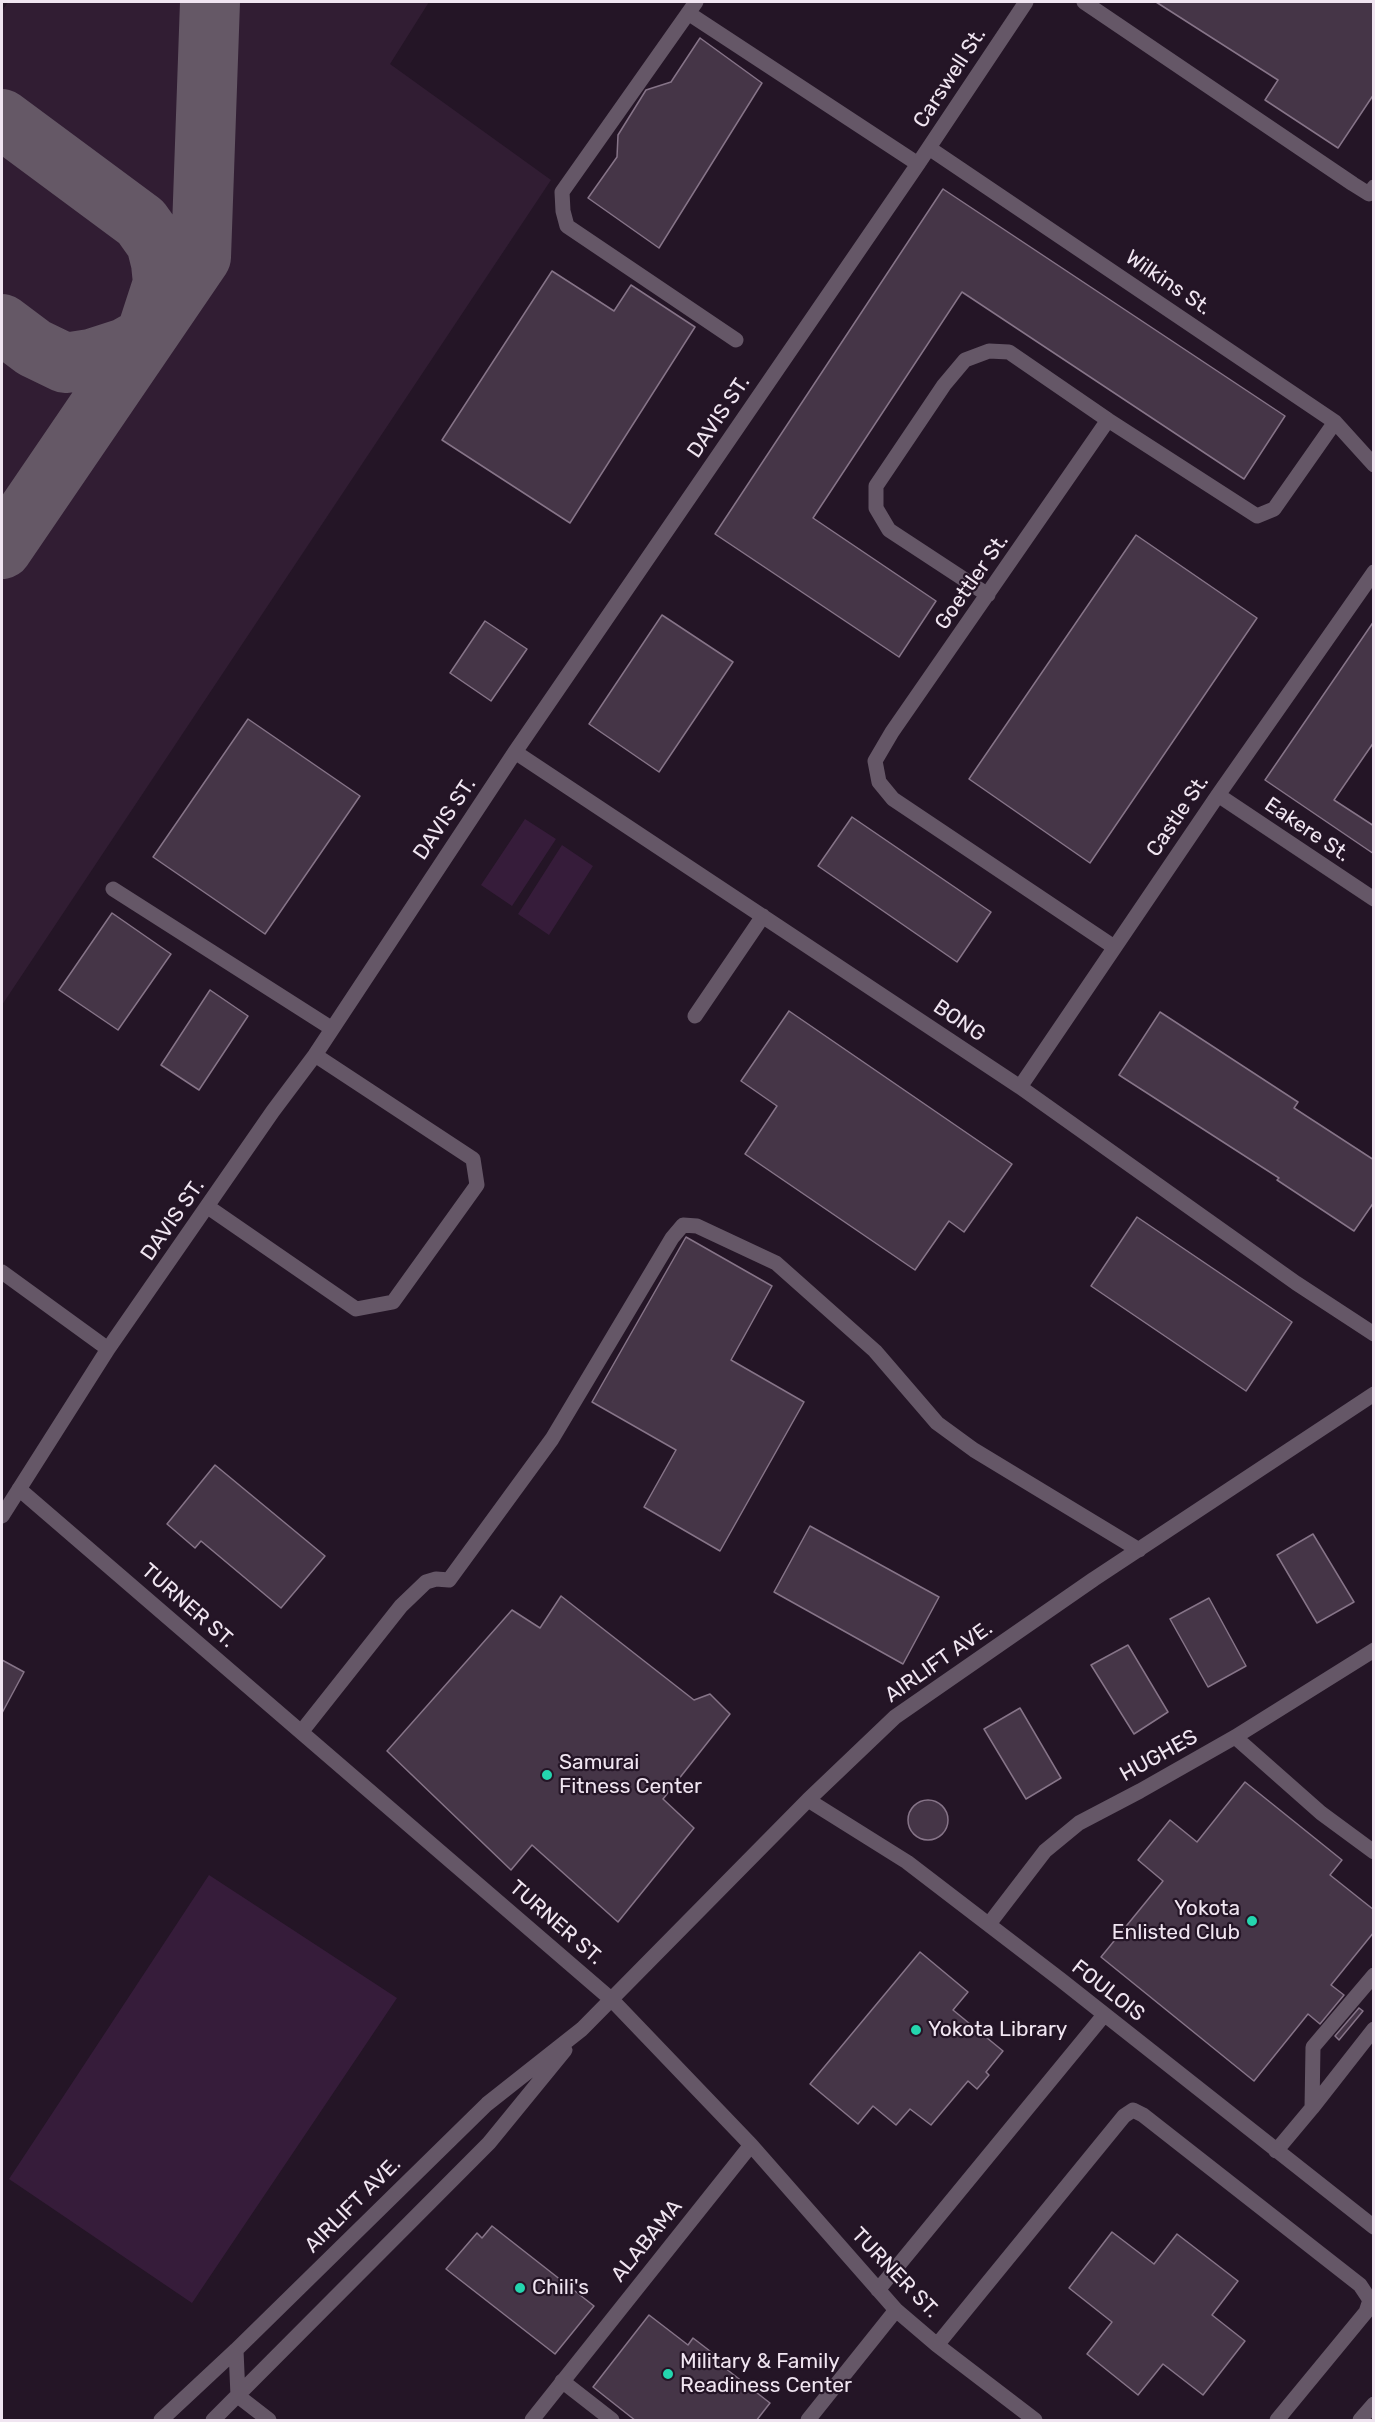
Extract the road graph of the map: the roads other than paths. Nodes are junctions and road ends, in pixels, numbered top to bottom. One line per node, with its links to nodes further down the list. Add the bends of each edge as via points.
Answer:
1 (1026, 2): 4 (street, Carswell St.)
2 (1084, 2): 6 (street, via 1353,184 1369,194)
3 (692, 7): 5 (street); 7 (street, via 562,192 563,211 567,226)
4 (929, 148): 5 (street, DAVIS ST.); 9 (street, Wilkins St.)
5 (918, 164): 13 (street, DAVIS ST.)
6 (1374, 187)
7 (736, 340)
8 (1108, 420): 9 (street, via 1257,516 1274,509); 12 (street, Goettler St.); 12 (street, via 1009,352 989,351 965,360 944,385 876,486 876,508 889,530)
9 (1335, 422): 10 (street, Wilkins St.)
10 (1374, 465)
11 (1374, 572): 14 (street, Castle St.)
12 (988, 596): 18 (street, Goettler St., via 874,761 879,782 893,799)
13 (515, 752): 17 (street, BONG); 20 (street, DAVIS ST.)
14 (1218, 795): 16 (street, Eakere St.); 18 (street, Castle St.)
15 (114, 889): 20 (street)
16 (1374, 899)
17 (763, 916): 19 (street); 22 (street, BONG)
18 (1114, 947): 22 (street, Castle St.)
19 (694, 1016)
20 (331, 1028): 21 (street, DAVIS ST.)
21 (315, 1055): 23 (street, DAVIS ST.); 23 (street, via 473,1160 477,1185 393,1302 356,1309)
22 (1020, 1087): 25 (street, BONG)
23 (208, 1207): 26 (street, DAVIS ST.)
24 (2, 1272): 26 (street)
25 (1374, 1334)
26 (108, 1349): 28 (street, DAVIS ST.)
27 (1374, 1395): 30 (street, AIRLIFT AVE.)
28 (19, 1489): 29 (street, DAVIS ST.); 32 (street, TURNER ST.)
29 (2, 1516)
30 (1139, 1550): 32 (street, via 974,1450 937,1423 875,1351 776,1263 697,1226 683,1225 552,1439 449,1580 426,1581 401,1606); 34 (street, AIRLIFT AVE., via 895,1717)
31 (1374, 1650): 33 (street, HUGHES)
32 (302, 1731): 38 (street, TURNER ST.)
33 (1235, 1737): 35 (street, via 1321,1813); 36 (street, HUGHES, via 1079,1823 1045,1851)
34 (808, 1800): 36 (street, FOULOIS, via 907,1862); 38 (street, AIRLIFT AVE.)
35 (1374, 1852)
36 (989, 1924): 39 (street, FOULOIS)
37 (1374, 1975): 42 (street, via 1313,2048)
38 (612, 2000): 41 (street, AIRLIFT AVE.); 43 (street, TURNER ST.)
39 (1104, 2015): 44 (street, FOULOIS); 46 (street)
40 (1374, 2028): 42 (street)
41 (582, 2029): 49 (street, AIRLIFT AVE., via 487,2104); 51 (street, AIRLIFT AVE., via 489,2143)
42 (1312, 2108): 44 (street)
43 (751, 2145): 46 (street, TURNER ST.); 50 (street, ALABAMA)
44 (1276, 2151): 45 (street, FOULOIS)
45 (1374, 2228)
46 (878, 2290): 47 (street, TURNER ST.)
47 (896, 2310): 48 (street, TURNER ST.); 58 (street)
48 (938, 2345): 59 (street, TURNER ST.); 60 (street, via 1124,2116 1133,2110 1360,2285 1370,2300 1366,2312)
49 (236, 2350): 51 (street); 53 (street, AIRLIFT AVE.)
50 (562, 2381): 56 (street, ALABAMA); 57 (street)
51 (238, 2396): 54 (street, AIRLIFT AVE.); 55 (street)
52 (1374, 2404): 61 (street)
53 (161, 2421)
54 (213, 2421)
55 (269, 2421)
56 (532, 2421)
57 (612, 2421)
58 (808, 2421)
59 (1035, 2421)
60 (1277, 2421)
61 (1360, 2421)

